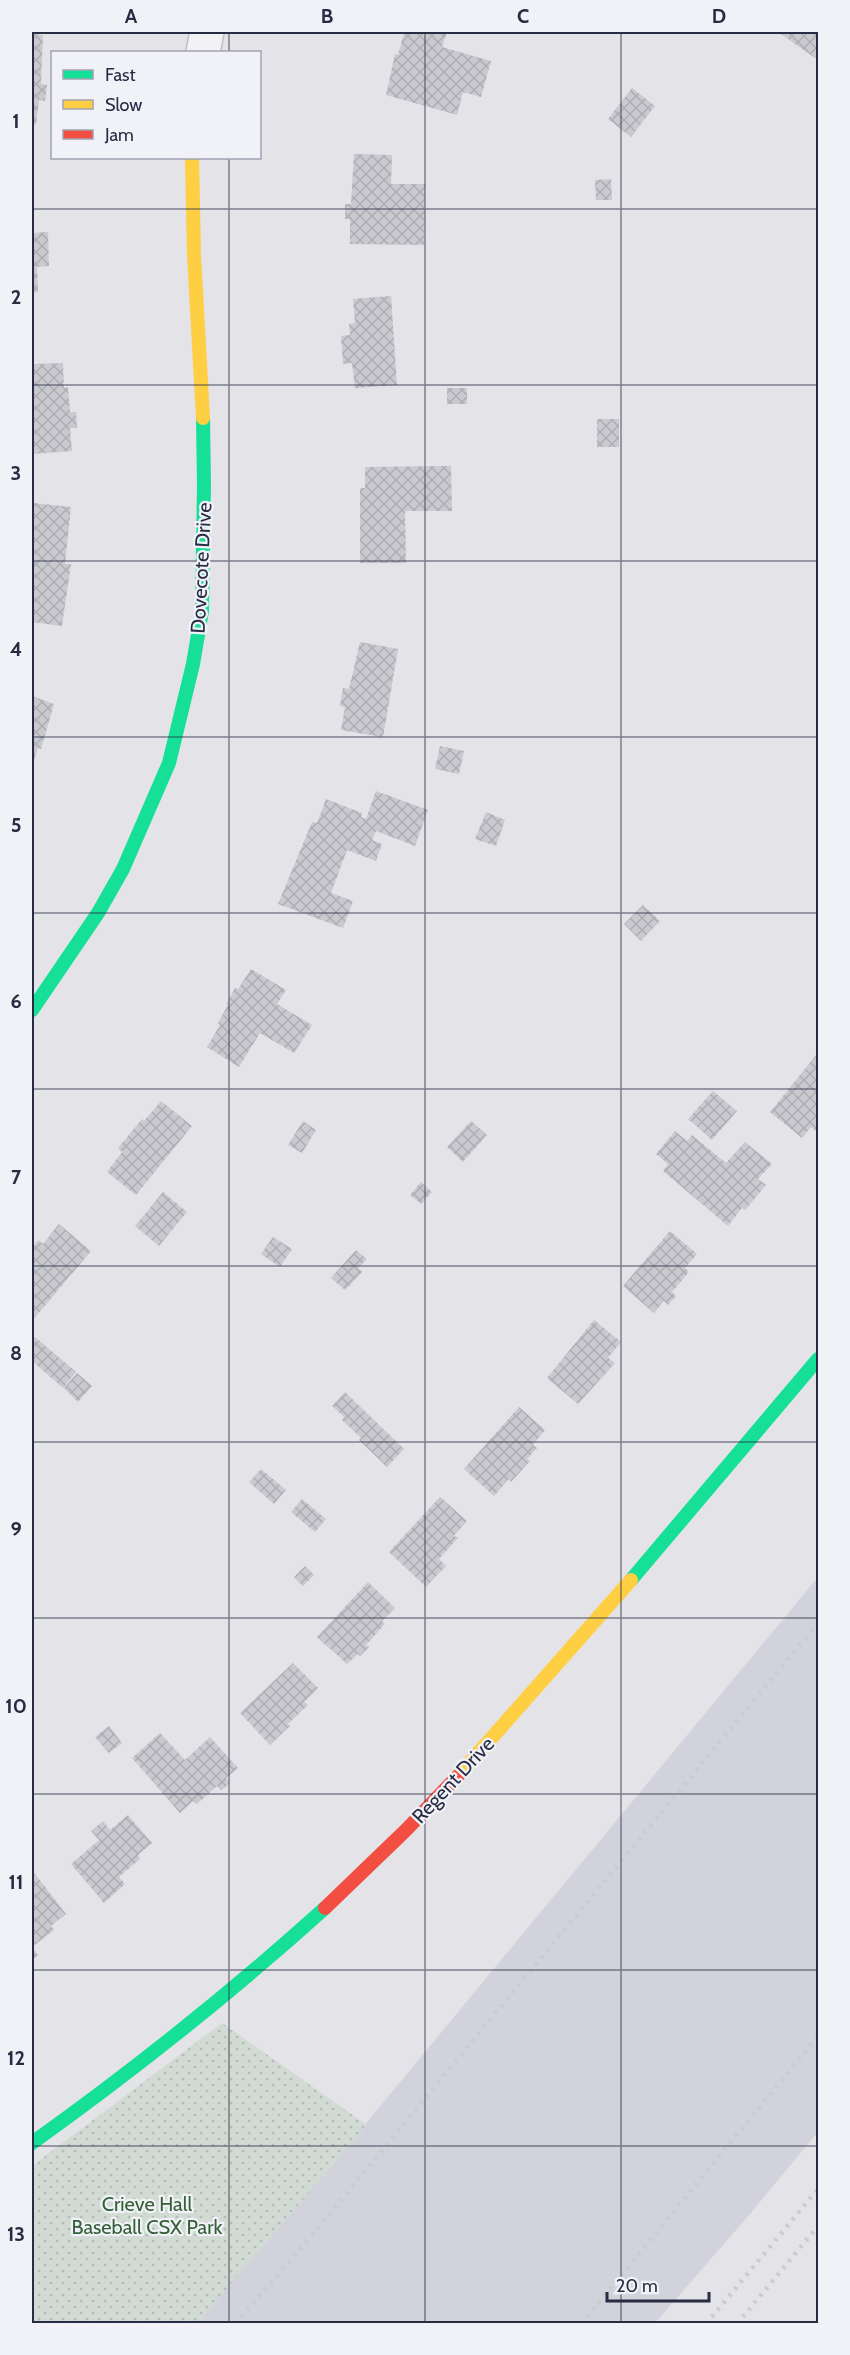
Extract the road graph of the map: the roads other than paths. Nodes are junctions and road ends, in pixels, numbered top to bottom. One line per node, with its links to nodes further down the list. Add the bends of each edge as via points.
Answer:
1 (207, 32): 2 (street)
2 (203, 51)
3 (192, 159): 4 (street, Dovecote Drive, via 204,486 202,611 193,664 169,763 123,869)
4 (32, 1010)
5 (819, 1359): 6 (street, Regent Drive, via 518,1711 384,1852 294,1936 182,2031)
6 (32, 2143)

